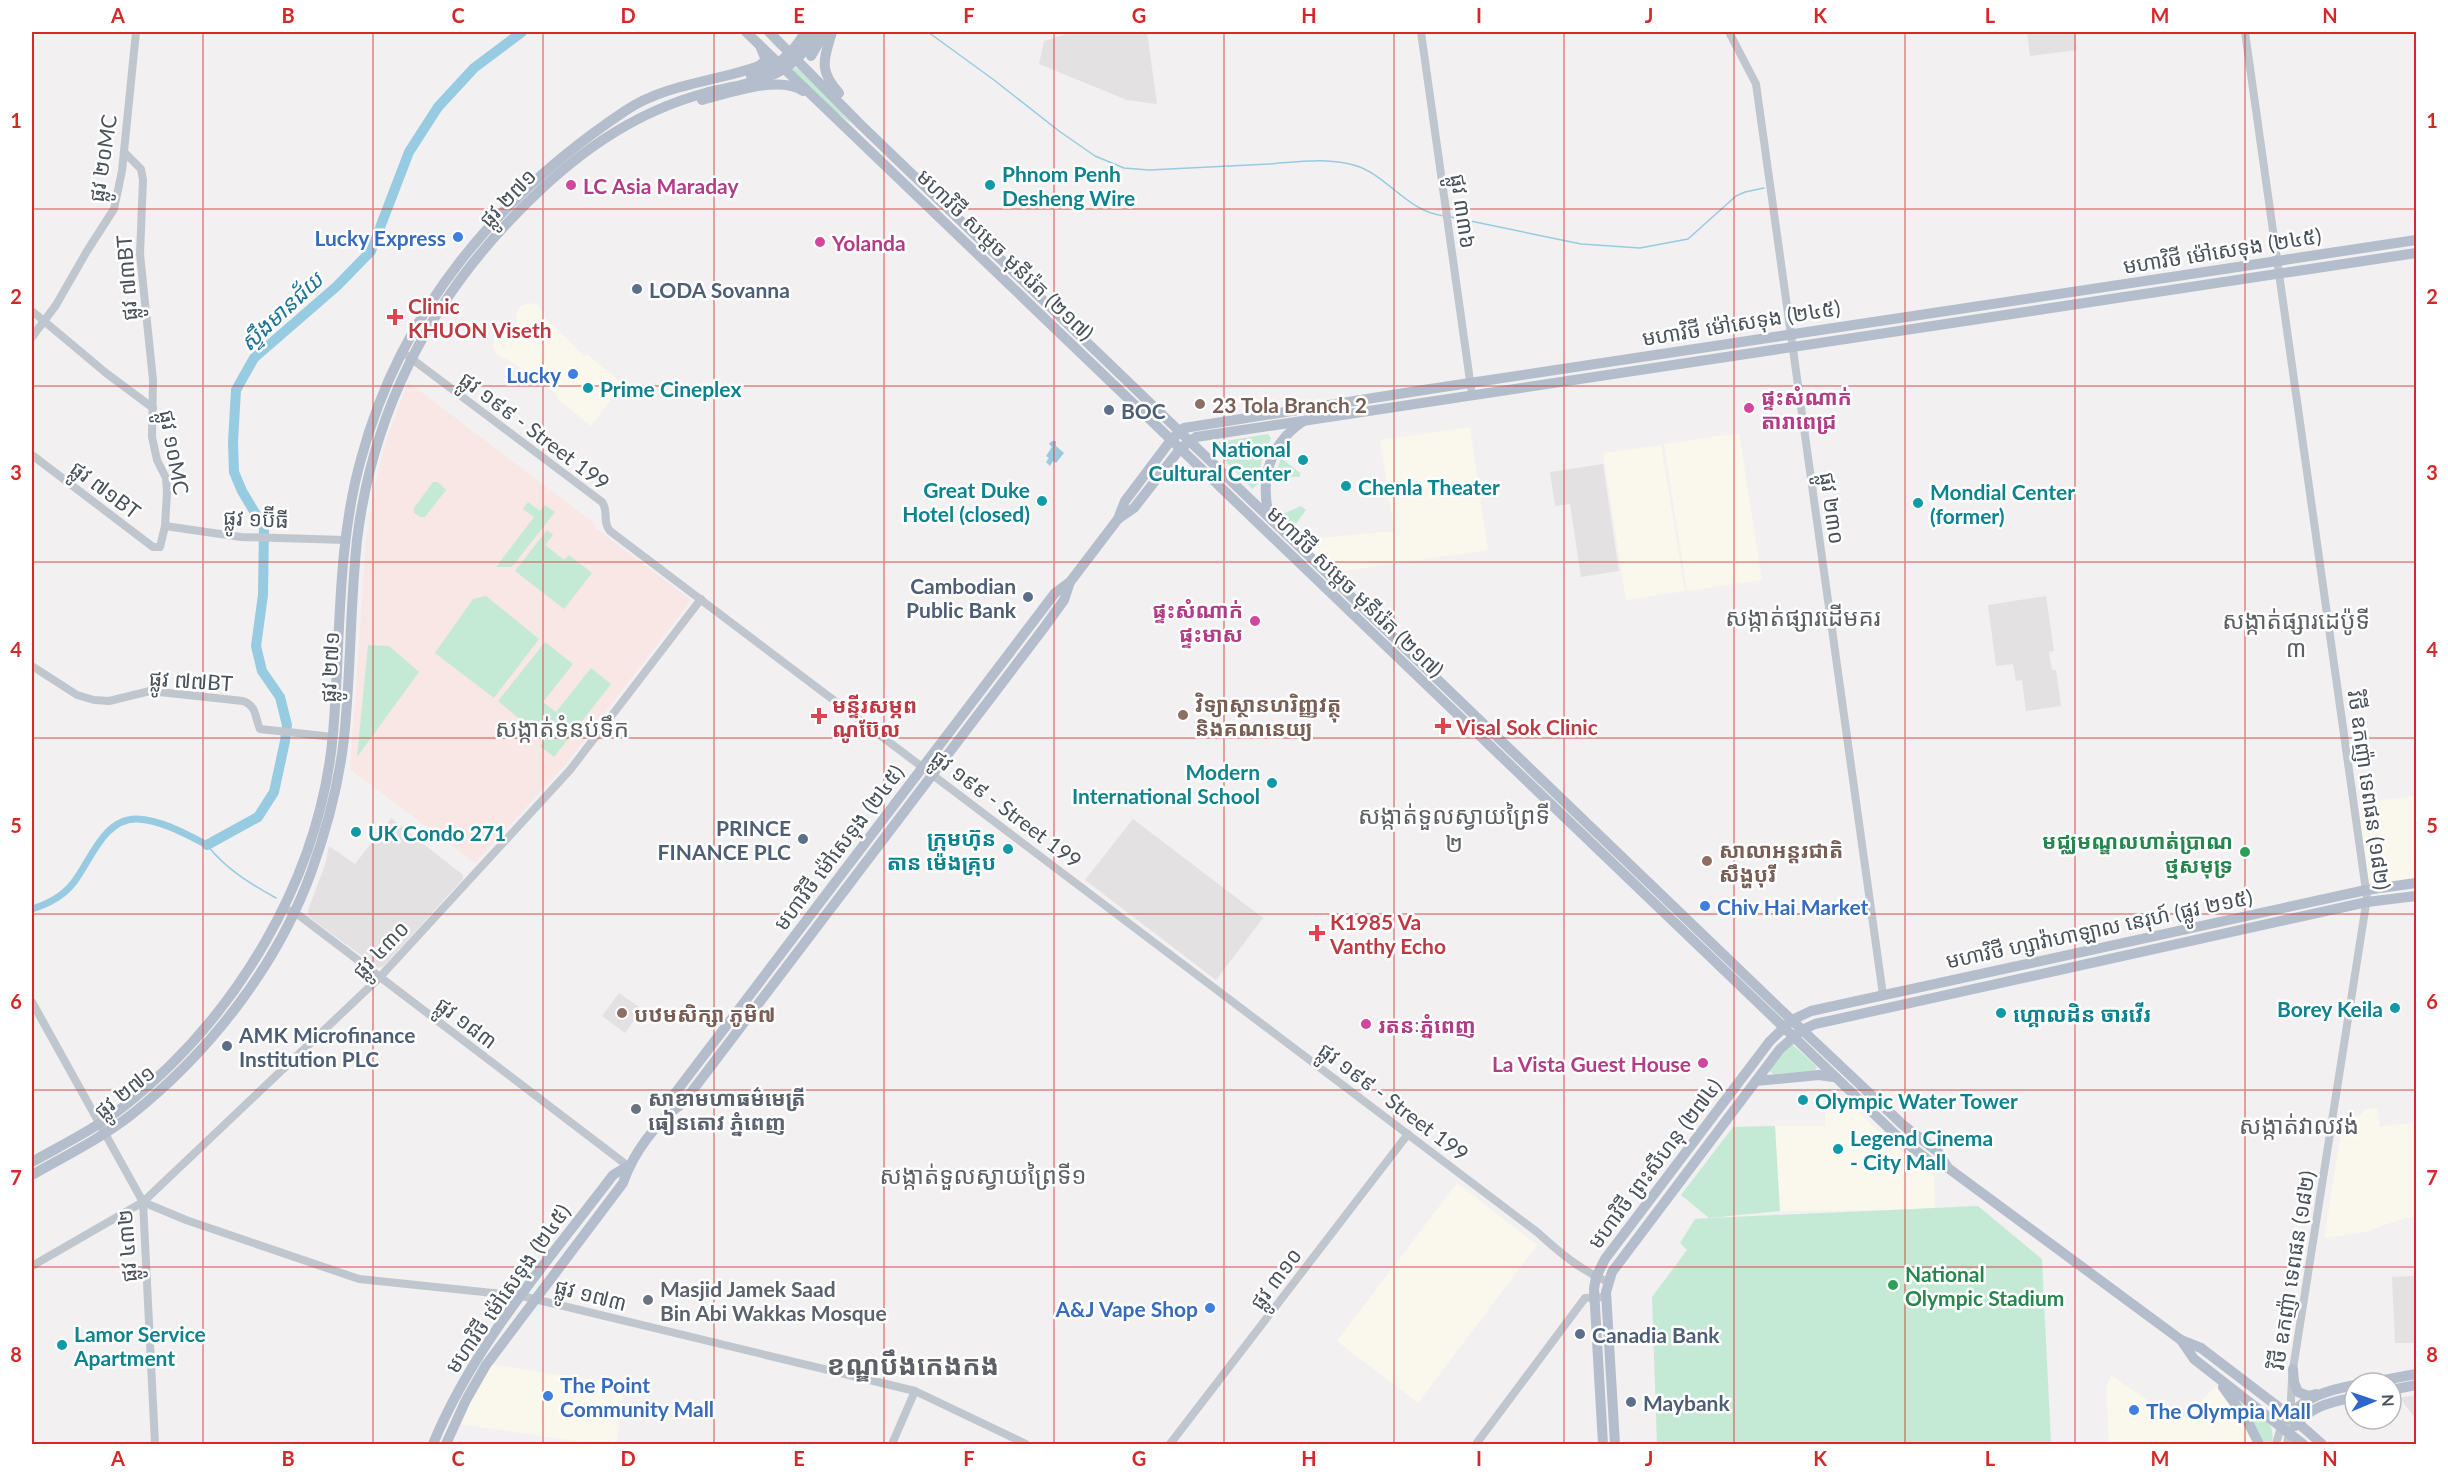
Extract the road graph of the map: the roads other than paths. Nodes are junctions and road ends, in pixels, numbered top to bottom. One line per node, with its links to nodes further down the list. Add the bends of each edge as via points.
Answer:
1 (136, 32): 19 (street, ផ្លូវ ២០MC)
2 (746, 32): 12 (main road, មហាវិថី សម្តេច មុនីរ៉េត (២១៧))
3 (756, 32): 13 (main road)
4 (805, 32): 15 (main road, bridge, via 792,51 771,68)
5 (816, 32): 15 (main road, bridge, via 802,53 782,71 757,81)
6 (825, 32): 14 (main road)
7 (832, 32): 17 (main road, via 825,56 826,77 851,105)
8 (1421, 32): 30 (street, ផ្លូវ ៣៣៦)
9 (1729, 32): 26 (street, ផ្លូវ ២៣០, via 1756,84)
10 (2244, 32): 22 (street, វិថី ឧកញ៉ា ទេពផន (១៨២))
11 (772, 34): 17 (main road, មហាវិថី សម្តេច មុនីរ៉េត (២១៧))
12 (760, 45): 16 (main road, មហាវិថី សម្តេច មុនីរ៉េត (២១៧)); 18 (main road, via 766,60 759,66 668,91 625,110)
13 (778, 53)
14 (811, 56)
15 (709, 89): 18 (main road, via 676,94)
16 (814, 97): 18 (main road, via 792,85 772,84 689,103); 35 (main road, មហាវិថី សម្តេច មុនីរ៉េត (២១៧))
17 (861, 125): 34 (main road, មហាវិថី សម្តេច មុនីរ៉េត (២១៧))
18 (615, 126): 29 (main road, ផ្លូវ ២៧១, via 511,218)
19 (124, 152): 25 (street, ផ្លូវ ២០MC, via 114,210); 32 (street, ផ្លូវ ៧៣BT, via 141,169 143,180 140,254)
20 (2416, 240): 22 (main road, មហាវិថី ម៉ៅសេទុង (២៤៥))
21 (2416, 253): 23 (main road, មហាវិថី ម៉ៅសេទុង (២៤៥))
22 (2277, 261): 23 (street, វិថី ឧកញ៉ា ទេពផន (១៨២)); 26 (main road, មហាវិថី ម៉ៅសេទុង (២៤៥))
23 (2279, 274): 28 (main road, មហាវិថី ម៉ៅសេទុង (២៤៥)); 51 (street, វិថី ឧកញ៉ា ទេពផន (១៨២))
24 (32, 311): 25 (street, ផ្លូវ ១០MC)
25 (43, 322): 27 (street, ផ្លូវ ២០MC); 32 (street, ផ្លូវ ១០MC)
26 (1791, 335): 28 (street, ផ្លូវ ២៣០); 30 (main road, មហាវិថី ម៉ៅសេទុង (២៤៥))
27 (32, 337)
28 (1792, 347): 31 (main road, មហាវិថី ម៉ៅសេទុង (២៤៥)); 56 (street, ផ្លូវ ២៣០)
29 (405, 355): 42 (main road, ផ្លូវ ២៧១, via 366,441); 45 (street, ផ្លូវ ១៩៩ - Street 199, via 602,502 610,531); 54 (main road, ផ្លូវ ២៧១, via 366,483 357,542 344,738 333,800 314,862)
30 (1470, 383): 31 (street, ផ្លូវ ៣៣៦); 34 (main road, មហាវិថី ម៉ៅសេទុង (២៤៥), via 1193,425)
31 (1472, 396): 33 (main road, មហាវិថី ម៉ៅសេទុង (២៤៥))
32 (153, 408): 41 (street, ផ្លូវ ១០MC, via 152,436 166,478)
33 (1305, 420): 36 (main road, មហាវិថី ម៉ៅសេទុង (២៤៥)); 39 (main road, via 1282,439 1268,465 1265,498)
34 (1180, 432): 35 (main road, មហាវិថី ម៉ៅសេទុង (២៤៥)); 36 (main road, មហាវិថី សម្តេច មុនីរ៉េត (២១៧))
35 (1171, 440): 37 (main road, មហាវិថី សម្តេច មុនីរ៉េត (២១៧)); 40 (main road, មហាវិថី ម៉ៅសេទុង (២៤៥), via 1125,501)
36 (1189, 440): 37 (main road, មហាវិថី ម៉ៅសេទុង (២៤៥)); 39 (main road, មហាវិថី សម្តេច មុនីរ៉េត (២១៧))
37 (1180, 449): 40 (main road, មហាវិថី ម៉ៅសេទុង (២៤៥), via 1134,508); 59 (main road, មហាវិថី សម្តេច មុនីរ៉េត (២១៧))
38 (32, 455): 43 (street, ផ្លូវ ៧១BT, via 153,547)
39 (1269, 516): 58 (main road, មហាវិថី សម្តេច មុនីរ៉េត (២១៧))
40 (1118, 519): 44 (main road, មហាវិថី ម៉ៅសេទុង (២៤៥))
41 (165, 526): 42 (street, ផ្លូវ ១ប៊ីធី, via 243,537); 43 (street, ផ្លូវ ១០MC)
42 (346, 540): 47 (main road, ផ្លូវ ២៧១)
43 (160, 547)
44 (1070, 582): 48 (main road, មហាវិថី ម៉ៅសេទុង (២៤៥), via 1055,592); 49 (main road, មហាវិថី ម៉ៅសេទុង (២៤៥), via 1064,600)
45 (701, 599): 48 (street, ផ្លូវ ១៩៩ - Street 199); 55 (street, ផ្លូវ ៤៣០, via 570,770)
46 (32, 666): 47 (street, ផ្លូវ ៧៧BT, via 77,695 94,700 109,701 150,691 243,702 254,709 260,729)
47 (333, 737): 54 (main road, ផ្លូវ ២៧១, via 316,820)
48 (923, 767): 49 (street, ផ្លូវ ១៩៩ - Street 199); 64 (main road, មហាវិថី ម៉ៅសេទុង (២៤៥), via 673,1096)
49 (932, 775): 64 (main road, មហាវិថី ម៉ៅសេទុង (២៤៥), via 683,1103); 66 (street, ផ្លូវ ១៩៩ - Street 199)
50 (2416, 883): 51 (main road, មហាវិថី ហ្សាវ៉ាហាឡាល នេរុហ៍ (ផ្លូវ ២១៥))
51 (2366, 890): 53 (street, វិថី ឧកញ៉ា ទេពផន (១៨២)); 56 (main road, មហាវិថី ហ្សាវ៉ាហាឡាល នេរុហ៍ (ផ្លូវ ២១៥))
52 (2416, 896): 53 (main road, មហាវិថី ហ្សាវ៉ាហាឡាល នេរុហ៍ (ផ្លូវ ២១៥))
53 (2367, 902): 60 (main road, មហាវិថី ហ្សាវ៉ាហាឡាល នេរុហ៍ (ផ្លូវ ២១៥)); 82 (street, វិថី ឧកញ៉ា ទេពផន (១៨២))
54 (288, 910): 55 (street, ផ្លូវ ១៨៣); 65 (main road, ផ្លូវ ២៧១, via 248,990 211,1037 155,1095)
55 (380, 977): 68 (street, ផ្លូវ ១៨៣); 71 (street, ផ្លូវ ៤៣០)
56 (1883, 995): 58 (main road, មហាវិថី ហ្សាវ៉ាហាឡាល នេរុហ៍ (ផ្លូវ ២១៥), via 1811,1011)
57 (32, 1002): 65 (street, ផ្លូវ ៤៣២)
58 (1792, 1020): 59 (main road, មហាវិថី ព្រះសីហនុ (២៧៤)); 60 (main road, មហាវិថី សម្តេច មុនីរ៉េត (២១៧))
59 (1783, 1028): 61 (main road, មហាវិថី សម្តេច មុនីរ៉េត (២១៧)); 75 (main road, មហាវិថី ព្រះសីហនុ (២៧៤), via 1605,1259)
60 (1802, 1030): 61 (main road, មហាវិថី ហ្សាវ៉ាហាឡាល នេរុហ៍ (ផ្លូវ ២១៥)); 69 (main road, មហាវិថី សម្តេច មុនីរ៉េត (២១៧), via 1903,1125 1938,1152)
61 (1792, 1037): 62 (main road, មហាវិថី សម្តេច មុនីរ៉េត (២១៧)); 63 (main road, មហាវិថី ព្រះសីហនុ (២៧៤))
62 (1834, 1077): 63 (main road); 69 (main road, មហាវិថី សម្តេច មុនីរ៉េត (២១៧), via 1896,1135 1932,1163)
63 (1756, 1081): 76 (main road, មហាវិថី ព្រះសីហនុ (២៧៤))
64 (668, 1113): 68 (main road, មហាវិថី ម៉ៅសេទុង (២៤៥))
65 (101, 1129): 67 (main road, ផ្លូវ ២៧១); 70 (main road, ផ្លូវ ២៧១); 71 (street, ផ្លូវ ៤៣២)
66 (1408, 1134): 75 (street, ផ្លូវ ១៩៩ - Street 199); 95 (street, ផ្លូវ ៣១០)
67 (32, 1162)
68 (628, 1166): 72 (main road, មហាវិថី ម៉ៅសេទុង (២៤៥), via 613,1175); 73 (main road, មហាវិថី ម៉ៅសេទុង (២៤៥), via 623,1183)
69 (1948, 1168): 81 (main road)
70 (32, 1175)
71 (143, 1202): 74 (street, ផ្លូវ ៤៣០); 77 (street, ផ្លូវ ១៧៣, via 359,1279); 90 (street, ផ្លូវ ៤៣២)
72 (564, 1240): 73 (main road); 77 (main road, មហាវិថី ម៉ៅសេទុង (២៤៥))
73 (574, 1247): 80 (main road, មហាវិថី ម៉ៅសេទុង (២៤៥))
74 (32, 1266)
75 (1596, 1277): 76 (street, ផ្លូវ ១៩៩ - Street 199); 78 (main road, មហាវិថី ព្រះសីហនុ (២៧៤))
76 (1608, 1282): 79 (main road, មហាវិថី ព្រះសីហនុ (២៧៤))
77 (522, 1296): 80 (street, ផ្លូវ ១៧៣); 91 (main road, មហាវិថី ម៉ៅសេទុង (២៤៥), via 476,1359)
78 (1594, 1297): 79 (street); 96 (street, via 1585,1298); 97 (main road, មហាវិថី ព្រះសីហនុ (២៧៤))
79 (1606, 1297): 98 (main road, មហាវិថី ព្រះសីហនុ (២៧៤))
80 (535, 1299): 85 (street, ផ្លូវ ១៧៣); 92 (main road, មហាវិថី ម៉ៅសេទុង (២៤៥), via 486,1365)
81 (2181, 1340): 83 (main road, via 2194,1359); 88 (main road, via 2201,1348)
82 (2293, 1369): 86 (main road, via 2298,1392 2308,1396); 88 (street, វិថី ឧកញ៉ា ទេពផន (១៨២))
83 (2214, 1375): 89 (main road); 99 (main road)
84 (2343, 1388): 86 (main road)
85 (915, 1391): 93 (street); 94 (street, ផ្លូវ ១៧៣)
86 (2322, 1393): 88 (main road, via 2305,1402)
87 (2343, 1400): 88 (main road)
88 (2294, 1418): 89 (main road); 102 (main road)
89 (2286, 1435): 100 (street); 101 (main road)
90 (155, 1444)
91 (433, 1444)
92 (446, 1444)
93 (892, 1444)
94 (1026, 1444)
95 (1170, 1444)
96 (1476, 1444)
97 (1603, 1444)
98 (1615, 1444)
99 (2259, 1444)
100 (2276, 1444)
101 (2303, 1444)
102 (2322, 1444)

